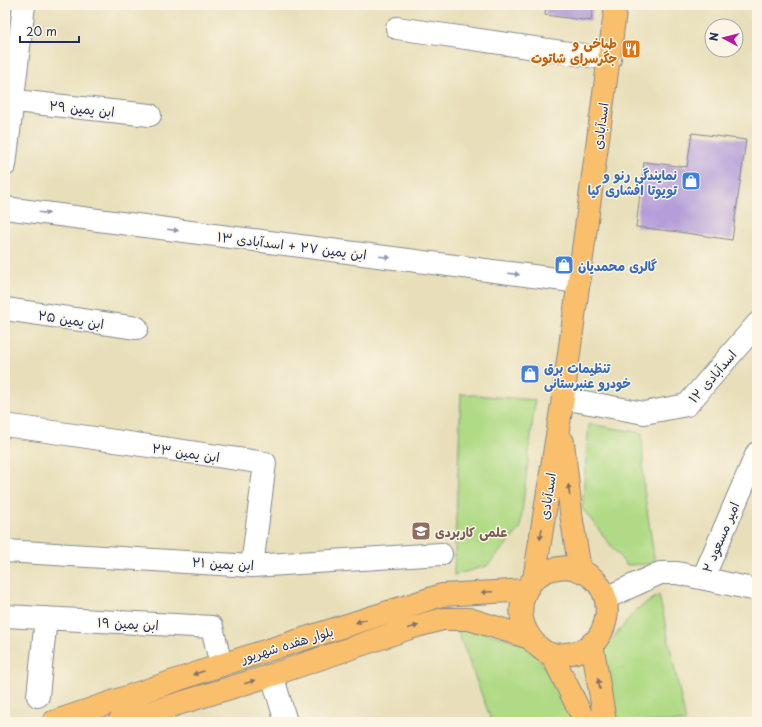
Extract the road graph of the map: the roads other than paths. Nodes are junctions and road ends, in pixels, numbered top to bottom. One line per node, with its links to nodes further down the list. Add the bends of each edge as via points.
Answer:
1 (24, 5): 5 (street)
2 (616, 5): 4 (main road, اسدآبادی)
3 (397, 28): 4 (street)
4 (610, 59): 10 (main road, اسدآبادی)
5 (11, 61): 6 (street)
6 (9, 100): 7 (street, ابن یمین ۲۹); 8 (street)
7 (150, 115)
8 (5, 165)
9 (5, 208): 10 (street, ابن یمین ۲۷ + اسدآبادی ۱۳, one-way to 10)
10 (579, 282): 14 (main road, اسدآبادی)
11 (5, 310): 13 (street, ابن یمین ۲۵)
12 (757, 324): 14 (street, اسدآبادی ۱۲, via 687,405 644,413)
13 (137, 328)
14 (561, 405): 20 (main road, اسدآبادی, one-way to 14, via 572,521); 22 (main road, اسدآبادی, one-way to 22)
15 (5, 425): 19 (street, ابن یمین ۲۳, via 265,463)
16 (757, 453): 21 (street, امیر مسعود ۲)
17 (5, 551): 19 (street, ابن یمین ۲۱)
18 (441, 554): 19 (street, ابن یمین ۲۱)
19 (252, 566)
20 (580, 570): 22 (main road, via 556,568 544,572); 24 (main road, via 591,577)
21 (703, 578): 23 (street); 24 (street, via 660,573)
22 (530, 584): 27 (main road, via 522,601 521,614); 30 (main road, بلوار هفده شهریور, one-way to 30, via 442,595)
23 (757, 590)
24 (606, 598): 28 (main road, via 605,626)
25 (5, 616): 26 (street, ابن یمین ۱۹)
26 (46, 618): 30 (street, ابن یمین ۱۹, via 212,627); 32 (street)
27 (530, 638): 29 (main road); 31 (main road, بلوار هفده شهریور, one-way to 27, via 443,619 469,619)
28 (592, 643): 29 (main road, via 576,653); 37 (main road, one-way to 28)
29 (552, 655): 36 (main road)
30 (221, 665): 33 (main road, بلوار هفده شهریور, one-way to 33)
31 (272, 675): 34 (main road, بلوار هفده شهریور, one-way to 31); 35 (street)
32 (38, 696)
33 (53, 722)
34 (119, 722)
35 (286, 722)
36 (585, 722)
37 (605, 722)

